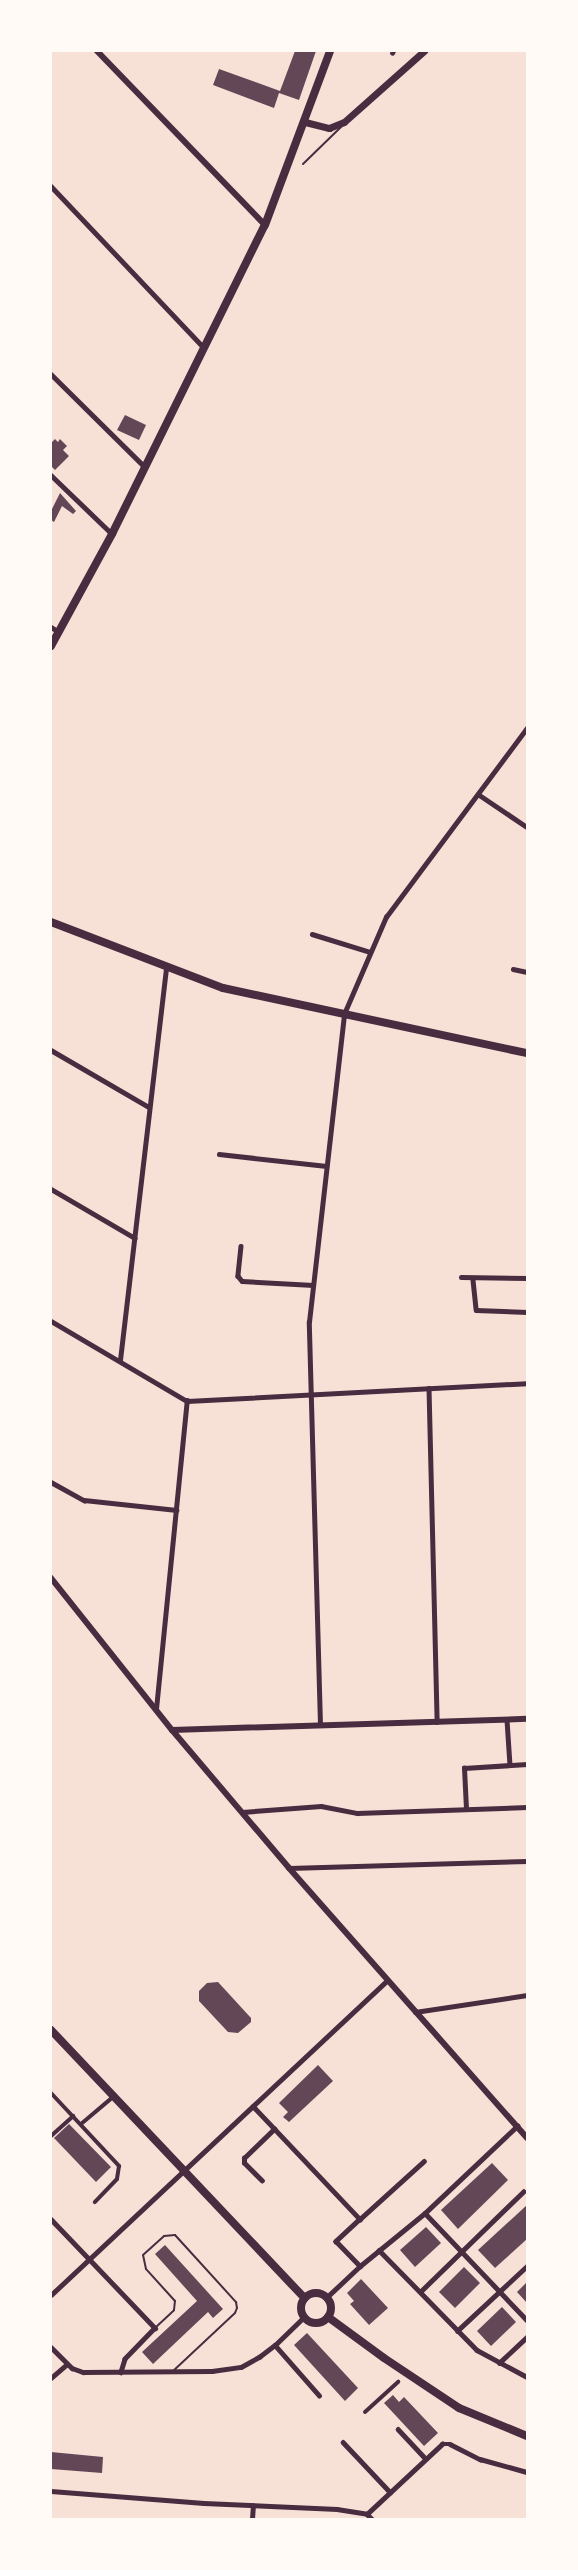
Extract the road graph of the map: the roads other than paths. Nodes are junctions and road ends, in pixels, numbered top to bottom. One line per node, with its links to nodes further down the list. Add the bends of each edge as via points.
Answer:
1 (97, 51): 8 (street)
2 (330, 51): 5 (main road)
3 (424, 51): 4 (main road)
4 (351, 118): 5 (main road, via 333,128); 6 (lane)
5 (305, 122): 8 (main road)
6 (303, 164)
7 (51, 186): 9 (street)
8 (265, 225): 9 (main road)
9 (204, 348): 11 (main road)
10 (51, 374): 11 (street)
11 (146, 467): 13 (main road)
12 (51, 475): 13 (street)
13 (112, 534): 15 (main road)
14 (51, 627): 15 (street)
15 (59, 632): 16 (main road)
16 (51, 646)
17 (527, 728): 18 (street)
18 (478, 794): 19 (street); 22 (street, via 386,917)
19 (527, 827)
20 (51, 922): 23 (main road)
21 (312, 934): 22 (street)
22 (370, 952): 26 (street)
23 (166, 966): 26 (main road, via 223,988); 29 (street)
24 (513, 969): 25 (street)
25 (527, 972)
26 (344, 1014): 28 (main road); 31 (street)
27 (51, 1050): 29 (street)
28 (527, 1053)
29 (149, 1107): 33 (street)
30 (219, 1155): 31 (street)
31 (326, 1166): 38 (street)
32 (51, 1189): 33 (street)
33 (135, 1238): 41 (street)
34 (242, 1246): 38 (street, via 238,1276 242,1281)
35 (461, 1277): 36 (street)
36 (527, 1278)
37 (473, 1280): 39 (street, via 476,1310)
38 (313, 1285): 44 (street, via 309,1322)
39 (527, 1312)
40 (51, 1321): 41 (street)
41 (120, 1360): 45 (street)
42 (527, 1383): 43 (street)
43 (429, 1388): 44 (street); 52 (street)
44 (312, 1394): 45 (street); 53 (street)
45 (187, 1401): 47 (street)
46 (51, 1482): 47 (street, via 84,1500)
47 (176, 1510): 49 (street)
48 (51, 1578): 49 (street)
49 (156, 1709): 54 (street)
50 (527, 1719): 51 (street)
51 (507, 1720): 52 (street); 56 (street)
52 (436, 1722): 53 (street)
53 (320, 1725): 54 (street)
54 (172, 1730): 59 (street)
55 (527, 1764): 56 (street)
56 (510, 1765): 58 (street, via 464,1768)
57 (527, 1807): 58 (street)
58 (466, 1809): 59 (street, via 357,1813 321,1806)
59 (242, 1812): 61 (street)
60 (527, 1861): 61 (street)
61 (289, 1868): 62 (street)
62 (387, 1980): 64 (street); 68 (street)
63 (527, 1995): 64 (street)
64 (415, 2012): 71 (street)
65 (51, 2030): 67 (main road)
66 (51, 2093): 69 (street)
67 (114, 2097): 70 (street); 76 (main road)
68 (253, 2106): 72 (street); 76 (street)
69 (73, 2116): 70 (street); 73 (street)
70 (81, 2124): 79 (street, via 114,2159 120,2171)
71 (517, 2126): 74 (street); 80 (street)
72 (274, 2129): 77 (street, via 244,2158 244,2163); 82 (street)
73 (51, 2136)
74 (526, 2137)
75 (424, 2161): 82 (street)
76 (183, 2170): 85 (street); 92 (main road)
77 (262, 2181)
78 (523, 2192): 84 (street)
79 (95, 2202)
80 (425, 2213): 83 (street); 84 (street)
81 (51, 2218): 85 (street)
82 (360, 2219): 86 (street, via 336,2241)
83 (379, 2250): 86 (street); 89 (street)
84 (462, 2252): 88 (street); 89 (street)
85 (89, 2260): 90 (street); 96 (street)
86 (360, 2266): 91 (street)
87 (527, 2266): 88 (street)
88 (500, 2291): 95 (street); 97 (street)
89 (420, 2292): 97 (street)
90 (51, 2295)
91 (327, 2297): 92 (main road, via 315,2292); 94 (main road, via 331,2307)
92 (304, 2298): 93 (main road, via 300,2307)
93 (304, 2317): 94 (main road, via 316,2323); 99 (street)
94 (328, 2317): 111 (main road, via 459,2408)
95 (527, 2320)
96 (155, 2328): 103 (lane, via 174,2310 176,2301 146,2268 143,2255 164,2236 175,2235 236,2302 237,2308); 104 (street, via 125,2359)
97 (457, 2331): 101 (street)
98 (527, 2337): 101 (street)
99 (275, 2345): 103 (street, via 241,2367); 108 (street)
100 (51, 2347): 102 (street)
101 (499, 2363): 105 (street)
102 (67, 2364): 104 (street, via 83,2372); 106 (street)
103 (174, 2370): 104 (street)
104 (121, 2372)
105 (527, 2377)
106 (51, 2379)
107 (398, 2382): 109 (street)
108 (319, 2395)
109 (365, 2412)
110 (398, 2429): 113 (street)
111 (527, 2436)
112 (343, 2442): 116 (street)
113 (425, 2458): 114 (street, via 445,2443 480,2459); 116 (street)
114 (527, 2472)
115 (51, 2491): 117 (street)
116 (390, 2492): 118 (street)
117 (253, 2506): 118 (street); 119 (street)
118 (367, 2514): 120 (street)
119 (252, 2519)
120 (372, 2519)

